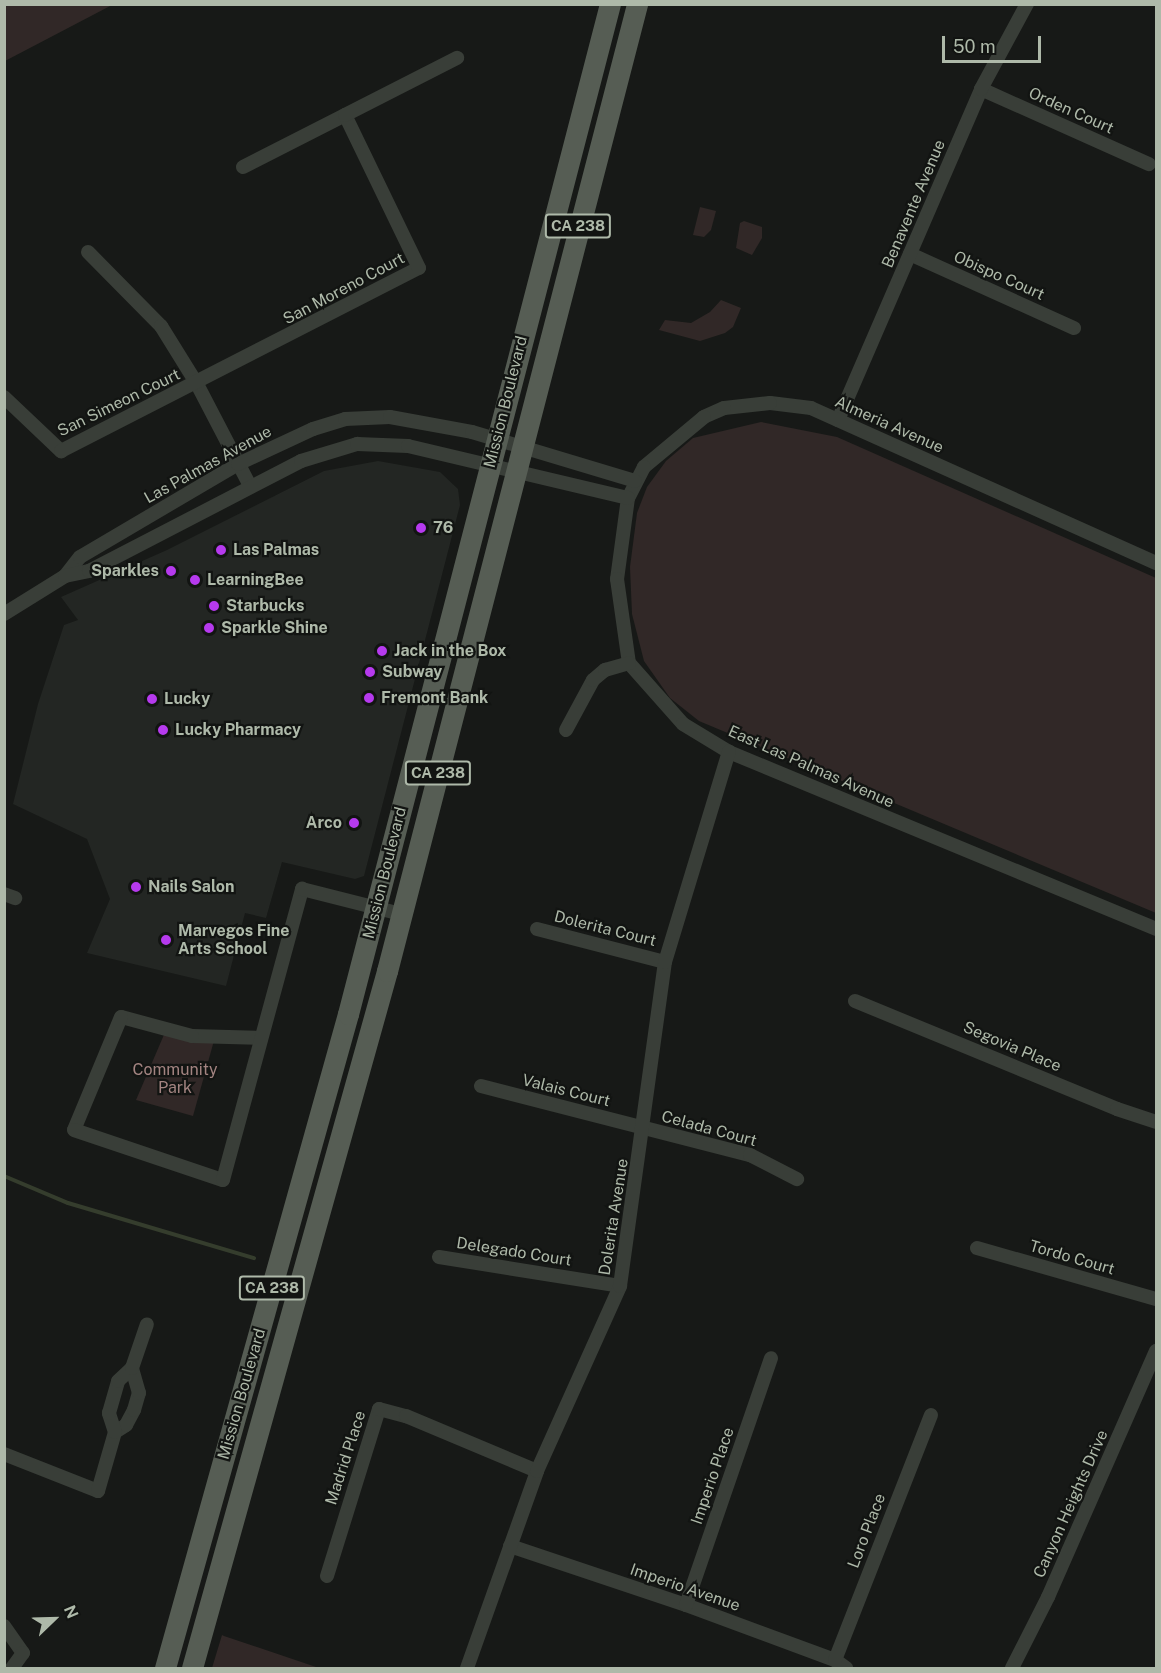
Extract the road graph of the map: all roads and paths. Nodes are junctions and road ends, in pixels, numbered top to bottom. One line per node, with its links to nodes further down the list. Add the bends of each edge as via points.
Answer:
1 (610, 4): 15 (main road, Mission Boulevard / CA 238)
2 (637, 4): 16 (main road, Mission Boulevard / CA 238)
3 (1027, 4): 5 (street, Benavente Avenue)
4 (457, 58): 6 (street)
5 (981, 89): 7 (street, Orden Court); 10 (street, Benavente Avenue)
6 (345, 115): 8 (street); 12 (street, San Moreno Court, via 419,268)
7 (1149, 164)
8 (243, 167)
9 (88, 252): 12 (street, via 161,326)
10 (910, 254): 11 (street, Obispo Court); 14 (street, Benavente Avenue)
11 (1074, 328)
12 (197, 384): 13 (street, San Simeon Court, via 61,451); 17 (street)
13 (4, 397)
14 (838, 420): 20 (street, Almeria Avenue, via 811,408 770,403 724,408 704,417 673,441 644,467); 23 (street, Almeria Avenue)
15 (496, 441): 16 (street, Las Palmas Avenue); 17 (street, Las Palmas Avenue, via 420,421 363,416 313,429); 18 (main road, Mission Boulevard / CA 238)
16 (522, 448): 19 (main road, Mission Boulevard / CA 238); 20 (street)
17 (238, 464): 21 (street); 24 (street, Las Palmas Avenue, via 80,557)
18 (490, 465): 19 (street); 21 (street, Las Palmas Avenue, via 408,446 357,444 310,457); 29 (main road, Mission Boulevard / CA 238)
19 (515, 471): 22 (street); 30 (main road, Mission Boulevard / CA 238)
20 (635, 481): 22 (street, Almeria Avenue)
21 (250, 486): 24 (street, Las Palmas Avenue, via 89,571)
22 (628, 498): 26 (street, via 617,579)
23 (1156, 563)
24 (65, 576): 25 (street, Las Palmas Avenue)
25 (4, 614)
26 (629, 663): 27 (street, via 605,670 593,680); 28 (street, East Las Palmas Avenue, via 683,724)
27 (566, 730)
28 (729, 752): 32 (street, East Las Palmas Avenue); 33 (street, Dolerita Avenue)
29 (376, 907): 30 (street); 35 (street, via 302,889); 58 (main road, Mission Boulevard / CA 238)
30 (401, 914): 59 (main road, Mission Boulevard / CA 238)
31 (537, 929): 33 (street, Dolerita Court)
32 (1156, 929)
33 (665, 962): 38 (street, Dolerita Avenue)
34 (855, 1001): 37 (street, Segovia Place)
35 (261, 1038): 35 (street, via 192,1036 121,1017 74,1130 223,1180)
36 (481, 1086): 38 (street, Valais Court)
37 (1156, 1122)
38 (644, 1128): 39 (street, Celada Court, via 750,1155); 42 (street, Dolerita Avenue)
39 (797, 1179)
40 (977, 1248): 43 (street, Tordo Court)
41 (439, 1257): 42 (street, Delegado Court)
42 (620, 1286): 51 (street, Dolerita Avenue)
43 (1156, 1299)
44 (147, 1324): 47 (street)
45 (1156, 1351): 62 (street, Canyon Heights Drive, via 1048,1597)
46 (771, 1358): 54 (street, Imperio Place)
47 (132, 1368): 49 (street, via 118,1381 109,1413); 49 (street, via 139,1393 135,1410 126,1425)
48 (931, 1415): 56 (street, Loro Place)
49 (115, 1432): 50 (street, via 98,1491)
50 (4, 1454)
51 (537, 1471): 52 (street, Dolerita Avenue); 53 (street, Madrid Place, via 406,1416 379,1409)
52 (510, 1546): 54 (street, Imperio Avenue); 60 (street, Dolerita Avenue)
53 (327, 1576)
54 (686, 1605): 56 (street, Imperio Avenue)
55 (4, 1626): 57 (street, via 24,1653)
56 (835, 1660): 61 (street, Imperio Avenue)
57 (12, 1668)
58 (165, 1668)
59 (192, 1668)
60 (467, 1668)
61 (846, 1668)
62 (1012, 1668)

